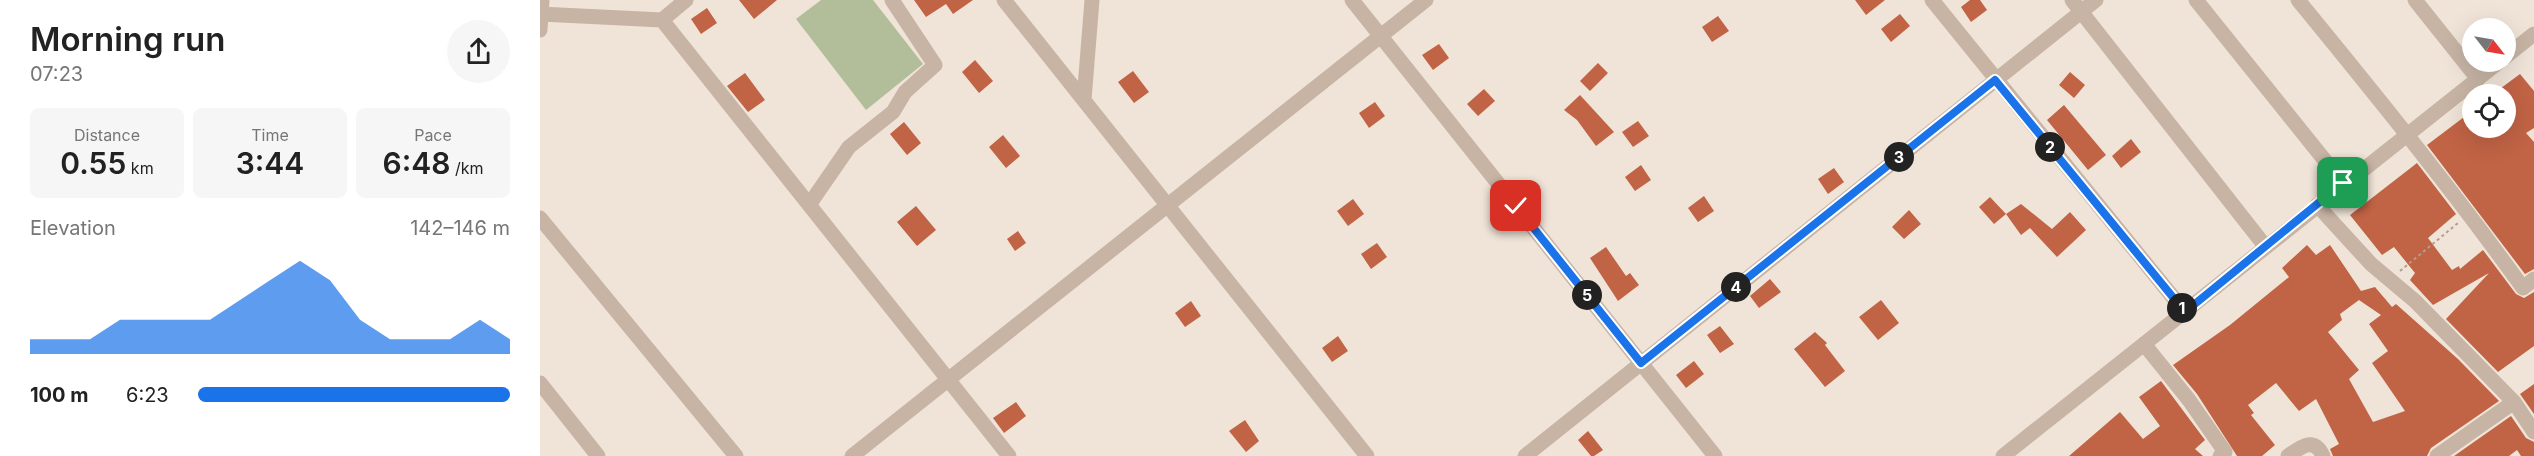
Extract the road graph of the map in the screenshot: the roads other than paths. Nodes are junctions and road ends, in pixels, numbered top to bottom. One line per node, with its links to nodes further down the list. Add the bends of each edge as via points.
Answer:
1 (686, 0): 14 (street)
2 (892, 0): 25 (street, via 935,64 905,92 893,112 849,147)
3 (1004, 0): 21 (street)
4 (1092, 0): 21 (street)
5 (1352, 0): 16 (street)
6 (1426, 0): 16 (street)
7 (1932, 0): 20 (street)
8 (2096, 0): 12 (street)
9 (2196, 0): 23 (street)
10 (2298, 0): 22 (street)
11 (2415, 0): 19 (street)
12 (2077, 6): 20 (street); 28 (street)
13 (541, 15): 14 (street)
14 (662, 20): 25 (street)
15 (2534, 34): 17 (street)
16 (1381, 36): 26 (street); 32 (street)
17 (2516, 48)
18 (2487, 72): 19 (street)
19 (2478, 79): 22 (street)
20 (1995, 80): 30 (street); 32 (street)
21 (1084, 100): 26 (street)
22 (2408, 134): 23 (street); 29 (street, via 2523,288)
23 (2343, 183): 24 (street)
24 (2317, 205): 28 (street); 35 (street, via 2371,264 2415,301)
25 (809, 206): 33 (street)
26 (1168, 206): 33 (street); 42 (street)
27 (540, 218): 39 (street)
28 (2265, 246): 30 (street)
29 (2534, 279)
30 (2185, 312): 31 (street)
31 (2144, 344): 37 (street, via 2189,400); 45 (street)
32 (1641, 363): 43 (street); 44 (street)
33 (949, 381): 40 (street); 41 (street)
34 (540, 383): 38 (street)
35 (2514, 402): 36 (street); 48 (street)
36 (2534, 432)
37 (2225, 455)
38 (598, 456)
39 (736, 456)
40 (852, 456)
41 (1009, 456)
42 (1368, 456)
43 (1525, 456)
44 (1715, 456)
45 (2003, 456)
46 (2288, 456): 47 (street, via 2311,443)
47 (2323, 456)
48 (2437, 456)

